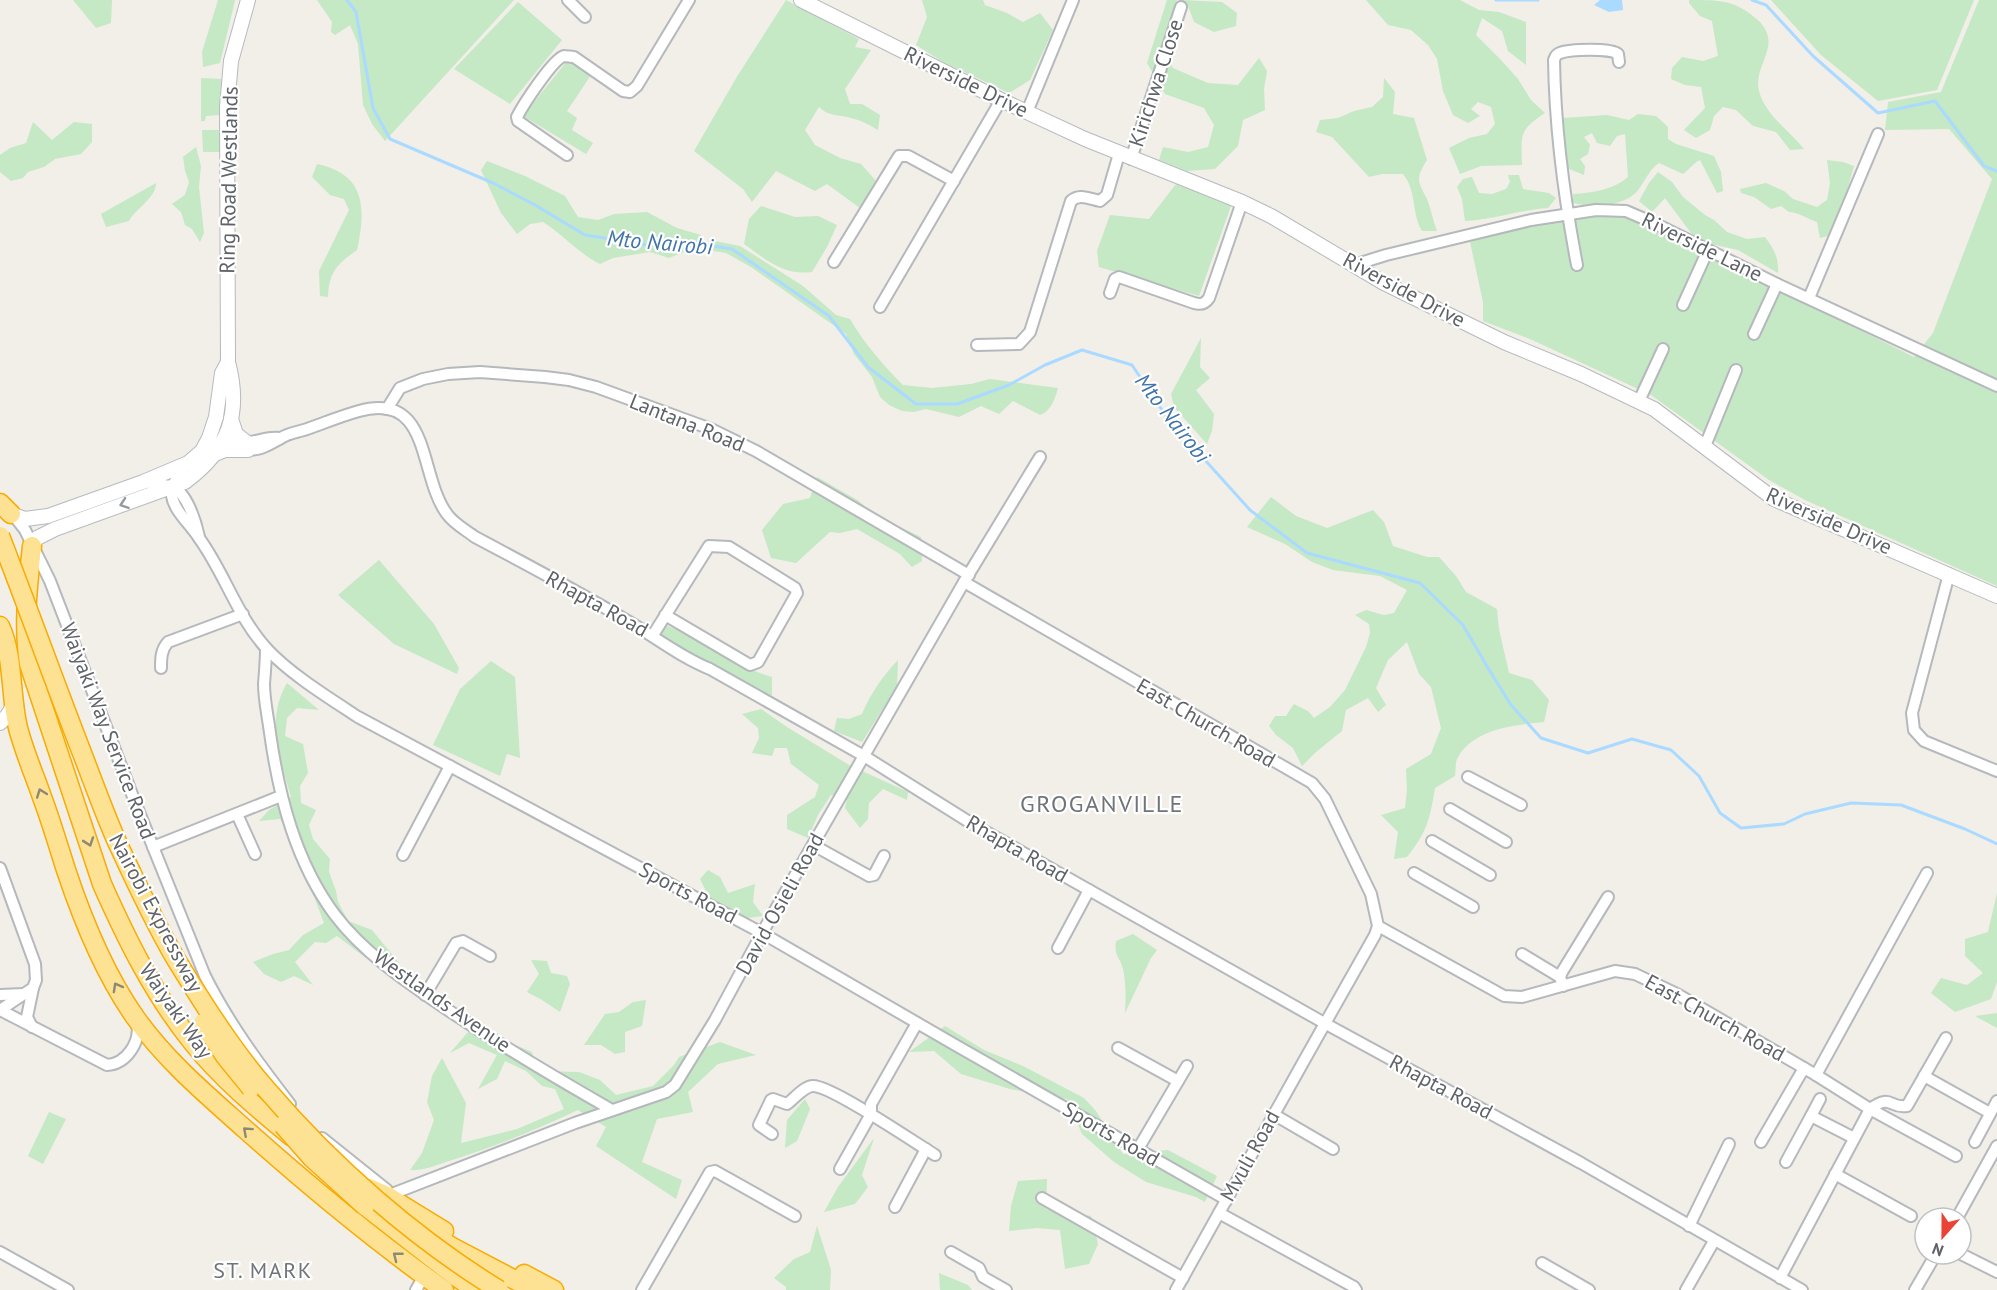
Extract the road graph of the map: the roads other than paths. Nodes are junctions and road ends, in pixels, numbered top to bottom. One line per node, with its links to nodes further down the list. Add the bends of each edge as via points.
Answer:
1 (248, 0): 29 (street, Ring Road Westlands, via 231,61 227,107)
2 (568, 0): 7 (street)
3 (689, 0): 12 (street, via 630,92 574,57 566,56 558,60 528,98 518,121)
4 (801, 0): 9 (street, Riverside Drive)
5 (1073, 0): 10 (street)
6 (1181, 7): 13 (street, Kirichwa Close)
7 (585, 17)
8 (1618, 62): 16 (street, via 1614,51 1586,49 1560,53 1554,60)
9 (1001, 100): 10 (street, Riverside Drive); 14 (street)
10 (1027, 112): 13 (street, Riverside Drive)
11 (1878, 134): 23 (street)
12 (567, 155)
13 (1125, 156): 15 (street, Riverside Drive); 27 (street, Kirichwa Close, via 1106,197 1100,201 1081,196 1071,201 1026,338 1019,344)
14 (954, 181): 18 (street, via 908,156 899,156); 25 (street)
15 (1242, 202): 20 (street, Riverside Drive); 22 (street, via 1205,303 1194,303 1119,277)
16 (1567, 214): 17 (street, Riverside Lane, via 1596,210 1626,212); 19 (street); 20 (street, Riverside Lane)
17 (1708, 250): 21 (street, Riverside Lane); 24 (street)
18 (834, 262)
19 (1577, 264)
20 (1354, 265): 32 (street, Riverside Drive, via 1495,338)
21 (1777, 284): 23 (street, Riverside Lane); 26 (street)
22 (1110, 293)
23 (1809, 298): 31 (street, Riverside Lane)
24 (1683, 305)
25 (880, 307)
26 (1754, 334)
27 (977, 345)
28 (1663, 349): 32 (street)
29 (228, 362): 34 (street, Ring Road Westlands, via 222,373); 35 (street, Ring Road Westlands)
30 (1736, 370): 38 (street)
31 (1997, 387)
32 (1639, 401): 38 (street, Riverside Drive)
33 (387, 408): 37 (street, via 369,408); 49 (street, Lantana Road, via 400,388 448,374 480,372 587,384 711,429 756,451); 54 (street, Rhapta Road, via 410,420 439,499 459,526)
34 (216, 417): 36 (street, Ring Road Westlands); 39 (street, Ring Road Westlands)
35 (231, 419): 36 (street, Ring Road Westlands); 37 (street, via 236,434)
36 (224, 441): 37 (street); 39 (street, Ring Road Westlands)
37 (247, 446): 39 (street)
38 (1705, 446): 48 (street, Riverside Drive, via 1774,499)
39 (208, 452): 41 (street, Ring Road Westlands); 43 (street, Ring Road Westlands, via 196,473)
40 (1040, 457): 49 (street, David Osieli Road)
41 (188, 463): 42 (street, Ring Road Westlands); 43 (street)
42 (143, 482): 43 (street); 44 (street, Ring Road Westlands, via 48,516 25,519)
43 (173, 487): 46 (street, Ring Road Westlands, one-way to 46, via 55,529 37,538); 51 (street, Sports Road, via 173,499 184,520 199,537)
44 (6, 508): 46 (street, Waiyaki Way Service Road, via 25,530)
45 (0, 536): 156 (highway, Nairobi Expressway, bridge, via 118,842 176,959 216,1021 266,1089 339,1165 414,1232)
46 (32, 546): 55 (highway, Waiyaki Way); 72 (street, Waiyaki Way Service Road, via 54,591)
47 (0, 569): 155 (highway, Nairobi Expressway, bridge, via 113,861 164,962 225,1056 312,1158 373,1213)
48 (1949, 574): 50 (street, Riverside Drive); 63 (street, via 1912,713 1914,730 1924,741)
49 (967, 579): 61 (street, David Osieli Road); 84 (street, East Church Road, via 1312,783 1325,799 1371,894)
50 (1997, 596)
51 (243, 614): 56 (street, Sports Road); 57 (street, via 168,642 163,647)
52 (665, 615): 52 (street, via 709,546 729,548 795,588 797,593 758,662 750,665); 54 (street)
53 (3, 633): 55 (highway); 58 (highway, Waiyaki Way)
54 (653, 635): 61 (street, Rhapta Road, via 693,662)
55 (26, 642): 80 (highway, Waiyaki Way, one-way to 80, via 29,664)
56 (266, 648): 62 (street, Sports Road, via 358,717); 65 (street, Westlands Avenue, via 264,686)
57 (161, 668)
58 (13, 706): 59 (street); 60 (highway, Waiyaki Way)
59 (1, 722): 60 (street)
60 (19, 731): 85 (highway, Waiyaki Way, one-way to 60)
61 (864, 756): 71 (street, David Osieli Road); 81 (street, Rhapta Road)
62 (450, 766): 74 (street); 86 (street, Sports Road)
63 (1997, 771)
64 (1468, 777): 66 (street)
65 (281, 796): 68 (street); 93 (street, Westlands Avenue, via 312,879 336,917 355,938)
66 (1521, 805)
67 (1450, 809): 70 (street)
68 (237, 814): 72 (street); 73 (street)
69 (1432, 841): 79 (street)
70 (1506, 842)
71 (813, 845): 75 (street, via 869,876 874,875); 86 (street, David Osieli Road)
72 (153, 847): 120 (street, Waiyaki Way Service Road, via 217,1001 252,1056)
73 (255, 854)
74 (403, 855)
75 (884, 856)
76 (0, 868): 91 (street, via 35,964 36,980)
77 (1414, 873): 83 (street)
78 (1927, 873): 107 (street)
79 (1490, 875)
80 (102, 884): 85 (highway, via 108,923 98,931); 100 (highway, Waiyaki Way, via 145,971)
81 (1089, 890): 87 (street); 97 (street, Rhapta Road)
82 (1608, 897): 90 (street)
83 (1473, 907)
84 (1378, 926): 90 (street, East Church Road, via 1504,996 1522,997); 97 (street)
85 (87, 927): 95 (highway, Waiyaki Way, one-way to 85)
86 (762, 933): 96 (street, Sports Road); 114 (street, David Osieli Road, via 675,1085 666,1092)
87 (1058, 948)
88 (1522, 954): 90 (street)
89 (490, 956): 93 (street, via 463,941 456,943)
90 (1561, 981): 105 (street, East Church Road, via 1615,971 1635,974)
91 (28, 991): 92 (street); 94 (street); 98 (street, via 27,1017)
92 (0, 995)
93 (425, 995): 114 (street, Westlands Avenue)
94 (0, 1010): 98 (street)
95 (135, 1018): 102 (street, via 139,1032); 103 (highway, Waiyaki Way)
96 (917, 1023): 116 (street, via 871,1104); 126 (street, Sports Road)
97 (1326, 1024): 117 (street, Mvuli Road); 142 (street, Rhapta Road)
98 (32, 1027): 102 (street, via 107,1065 119,1062)
99 (1946, 1038): 108 (street)
100 (193, 1043): 103 (highway, via 182,1057); 106 (highway, Waiyaki Way)
101 (1118, 1048): 109 (street)
102 (131, 1049): 103 (street, via 145,1046)
103 (164, 1053): 110 (highway, Waiyaki Way)
104 (1187, 1066): 109 (street)
105 (1804, 1068): 107 (street, East Church Road); 122 (street)
106 (222, 1073): 110 (highway, via 194,1069); 130 (highway, Waiyaki Way)
107 (1816, 1075): 113 (street, East Church Road)
108 (1924, 1076): 113 (street, via 1907,1106 1885,1100); 115 (street)
109 (1178, 1082): 126 (street)
110 (194, 1083): 152 (highway, Waiyaki Way, one-way to 110)
111 (1820, 1099): 118 (street)
112 (1997, 1101): 115 (street)
113 (1870, 1109): 121 (street); 128 (street, East Church Road)
114 (612, 1110): 134 (street, David Osieli Road)
115 (1990, 1113): 123 (street)
116 (871, 1114): 119 (street, via 826,1090 810,1086 787,1104 771,1101 759,1125); 131 (street); 138 (street, via 930,1152)
117 (1273, 1114): 127 (street); 136 (street, Mvuli Road)
118 (1811, 1116): 121 (street); 129 (street)
119 (772, 1134)
120 (318, 1136): 130 (street, Waiyaki Way Service Road); 134 (street)
121 (1854, 1138): 132 (street)
122 (1761, 1142)
123 (1976, 1142)
124 (1729, 1144): 142 (street)
125 (1997, 1146): 137 (street)
126 (1138, 1149): 136 (street, Sports Road)
127 (1333, 1149)
128 (1956, 1156)
129 (1786, 1162)
130 (323, 1163): 133 (highway, Waiyaki Way)
131 (840, 1168)
132 (1835, 1174): 141 (street); 151 (street)
133 (357, 1189): 134 (highway, via 369,1188); 157 (highway, Waiyaki Way, via 454,1248)
134 (390, 1195): 158 (highway, via 464,1243)
135 (1042, 1198): 150 (street)
136 (1227, 1200): 139 (street, Mvuli Road)
137 (1964, 1206)
138 (895, 1207)
139 (1219, 1213): 150 (street, Mvuli Road); 162 (street)
140 (795, 1216): 159 (street, via 715,1171 710,1172)
141 (1911, 1216)
142 (1689, 1226): 143 (street, Rhapta Road)
143 (1714, 1241): 151 (street, Rhapta Road); 164 (street)
144 (0, 1252): 153 (street)
145 (951, 1252): 160 (street)
146 (1973, 1260): 149 (street)
147 (1542, 1263): 163 (street)
148 (1929, 1266): 166 (street)
149 (1997, 1272)
150 (1183, 1278): 161 (street, Mvuli Road)
151 (1780, 1278): 165 (street, Rhapta Road)
152 (420, 1283): 154 (highway, Waiyaki Way)
153 (68, 1290)
154 (444, 1290)
155 (476, 1290)
156 (499, 1290)
157 (534, 1290)
158 (554, 1290)
159 (642, 1290)
160 (1006, 1290)
161 (1176, 1290)
162 (1356, 1290)
163 (1589, 1290)
164 (1686, 1290)
165 (1802, 1290)
166 (1915, 1290)

